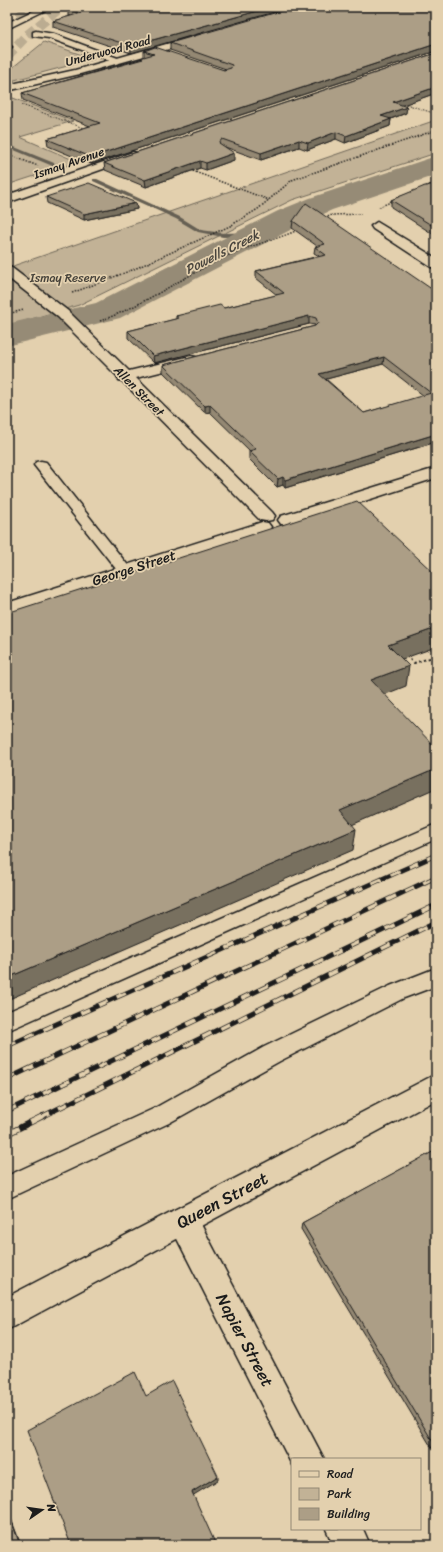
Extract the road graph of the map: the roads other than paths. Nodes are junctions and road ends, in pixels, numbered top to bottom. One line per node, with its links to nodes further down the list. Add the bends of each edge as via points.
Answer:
1 (48, 7): 2 (main road)
2 (7, 26)
3 (36, 34): 7 (main road, via 51,36)
4 (210, 34): 5 (main road, Underwood Road)
5 (158, 50): 6 (lane); 7 (main road, Underwood Road)
6 (175, 55)
7 (118, 60): 8 (main road, Underwood Road)
8 (7, 88)
9 (142, 152): 10 (main road, Ismay Avenue)
10 (7, 199)
11 (377, 226): 12 (main road)
12 (436, 264)
13 (7, 271): 15 (main road, Allen Street, via 62,314)
14 (204, 356): 15 (main road)
15 (124, 377): 18 (main road, Allen Street)
16 (41, 465): 19 (lane)
17 (436, 473): 18 (main road, via 287,520 280,516)
18 (264, 522): 19 (main road, George Street)
19 (125, 571): 20 (main road, George Street)
20 (7, 609)
21 (436, 831): 23 (lane)
22 (436, 977): 25 (lane, via 397,992 272,1054 161,1116)
23 (7, 1022)
24 (436, 1086): 26 (main road, Queen Street)
25 (7, 1188)
26 (183, 1221): 27 (main road, Queen Street); 28 (main road, Napier Street)
27 (7, 1314)
28 (307, 1458)
29 (344, 1530): 30 (main road)
30 (352, 1545)

